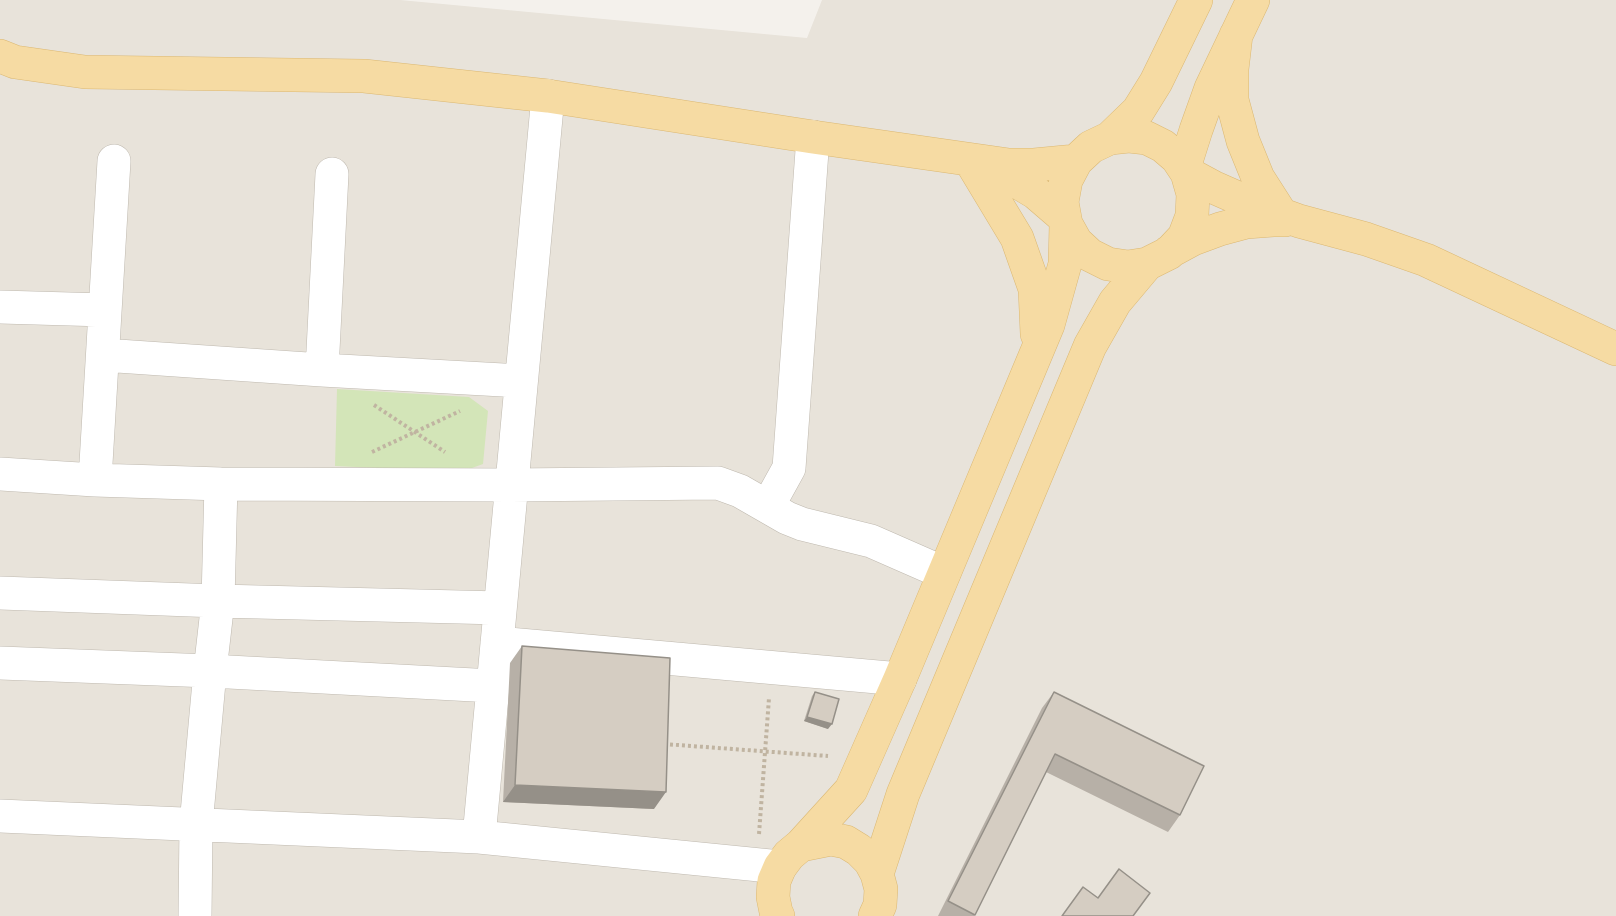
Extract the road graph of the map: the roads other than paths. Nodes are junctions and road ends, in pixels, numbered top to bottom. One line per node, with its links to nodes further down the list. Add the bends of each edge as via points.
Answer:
1 (1196, 0): 7 (main road, via 1138,111)
2 (1253, 0): 3 (main road)
3 (1236, 35): 11 (main road, via 1211,87); 13 (main road, via 1232,100 1242,141 1258,178)
4 (0, 56): 5 (main road, via 15,62 85,72 364,76)
5 (548, 96): 6 (main road); 22 (street)
6 (813, 137): 9 (main road); 27 (street, via 789,468)
7 (1110, 138): 10 (main road, via 1091,147); 11 (main road, via 1147,138 1178,158)
8 (114, 161): 17 (street)
9 (966, 161): 10 (main road, via 1034,165); 14 (main road, via 1011,178 1036,193); 20 (main road, via 1017,238 1035,289 1038,331)
10 (1076, 161): 14 (main road, via 1066,180 1062,202)
11 (1186, 171): 13 (main road, via 1246,202); 15 (main road, via 1193,194 1192,216 1184,237)
12 (332, 174): 21 (street)
13 (1290, 217): 15 (main road, via 1220,229); 18 (main road, via 1426,260)
14 (1065, 221): 15 (main road, via 1076,242 1108,264 1128,267); 20 (main road, via 1065,264)
15 (1158, 259): 41 (main road, via 1115,302 1090,346 903,794)
16 (0, 307): 17 (street)
17 (105, 310): 19 (street)
18 (1616, 349)
19 (103, 355): 21 (street); 24 (street)
20 (1034, 358): 28 (main road)
21 (337, 371): 22 (street)
22 (521, 381): 26 (street)
23 (0, 474): 24 (street)
24 (95, 480): 25 (street)
25 (221, 484): 26 (street); 30 (street)
26 (512, 485): 27 (street, via 718,483); 31 (street)
27 (768, 506): 28 (street, via 802,524 871,541)
28 (944, 573): 35 (main road)
29 (0, 593): 30 (street)
30 (218, 601): 31 (street); 34 (street)
31 (500, 608): 32 (street)
32 (497, 643): 35 (street); 36 (street)
33 (0, 663): 34 (street)
34 (210, 671): 36 (street); 38 (street)
35 (900, 679): 40 (main road, via 850,790)
36 (493, 686): 39 (street)
37 (0, 816): 38 (street)
38 (196, 825): 39 (street); 43 (street)
39 (479, 837): 40 (street)
40 (779, 859): 41 (main road, via 831,839 859,850); 42 (main road, via 773,897)
41 (878, 874): 44 (main road, via 880,905)
42 (776, 915)
43 (195, 916)
44 (875, 916)

